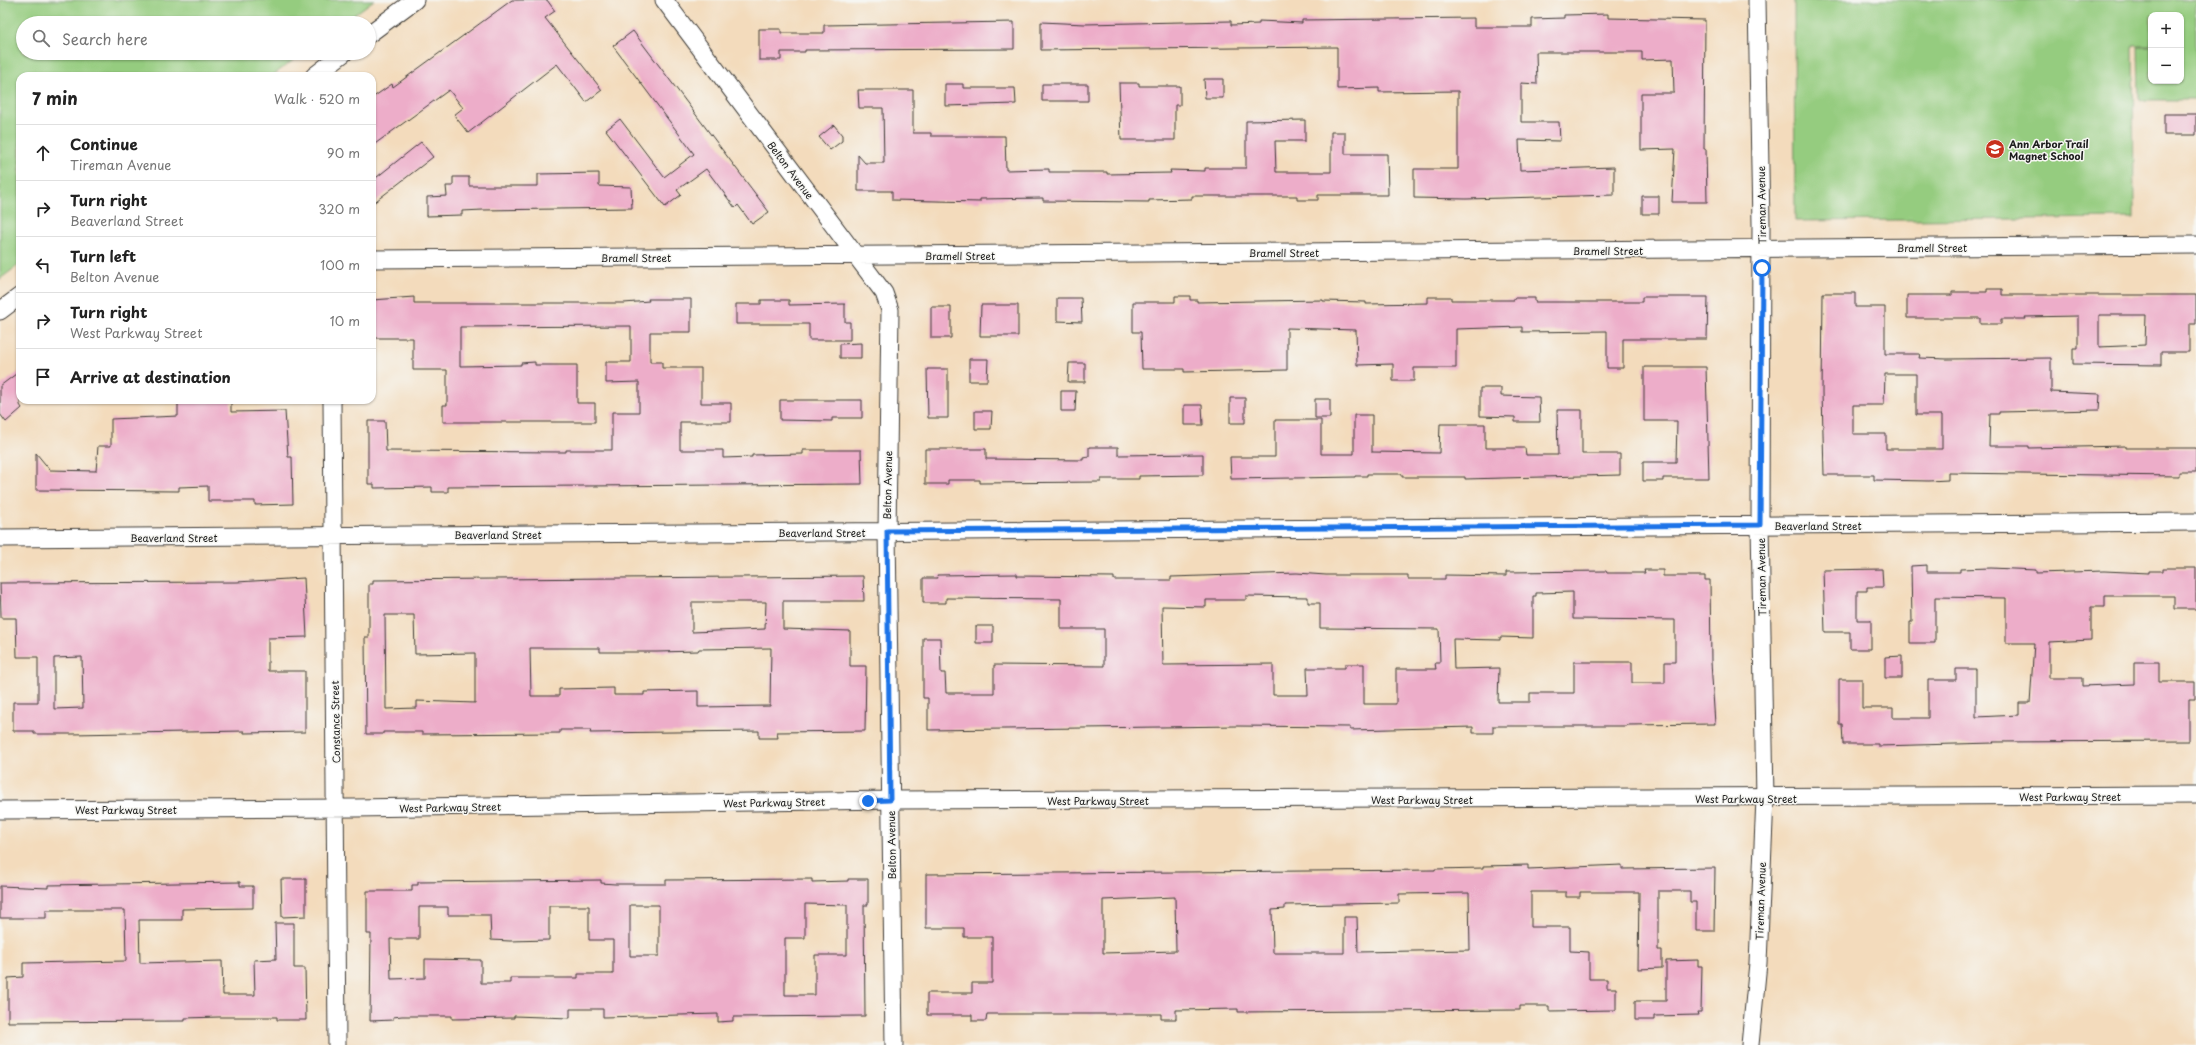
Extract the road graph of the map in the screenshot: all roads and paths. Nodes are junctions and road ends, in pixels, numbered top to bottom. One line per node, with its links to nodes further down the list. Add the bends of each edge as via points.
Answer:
1 (415, 0): 4 (street)
2 (664, 0): 9 (street, Belton Avenue)
3 (1757, 0): 8 (street, Tireman Avenue)
4 (376, 29)
5 (335, 60): 6 (street)
6 (319, 72)
7 (2196, 246): 8 (street, Bramell Street)
8 (1762, 249): 9 (street, Bramell Street); 15 (street, Tireman Avenue)
9 (855, 255): 10 (street, Bramell Street); 16 (street, Belton Avenue, via 884,293 890,310)
10 (376, 259)
11 (16, 299): 12 (street)
12 (0, 311)
13 (332, 404): 17 (street, Constance Street)
14 (2196, 522): 15 (street, Beaverland Street)
15 (1760, 525): 16 (street, Beaverland Street); 20 (street, Tireman Avenue)
16 (887, 531): 17 (street, Beaverland Street); 21 (street, Belton Avenue)
17 (332, 536): 18 (street, Beaverland Street); 22 (street, Constance Street)
18 (0, 538)
19 (2196, 795): 20 (street, West Parkway Street)
20 (1765, 798): 21 (street, West Parkway Street); 26 (street, Tireman Avenue, via 1758,962)
21 (890, 800): 22 (street, West Parkway Street); 25 (street, Belton Avenue)
22 (336, 808): 23 (street, West Parkway Street); 24 (street, Constance Street)
23 (0, 810)
24 (337, 1045)
25 (894, 1045)
26 (1750, 1045)

